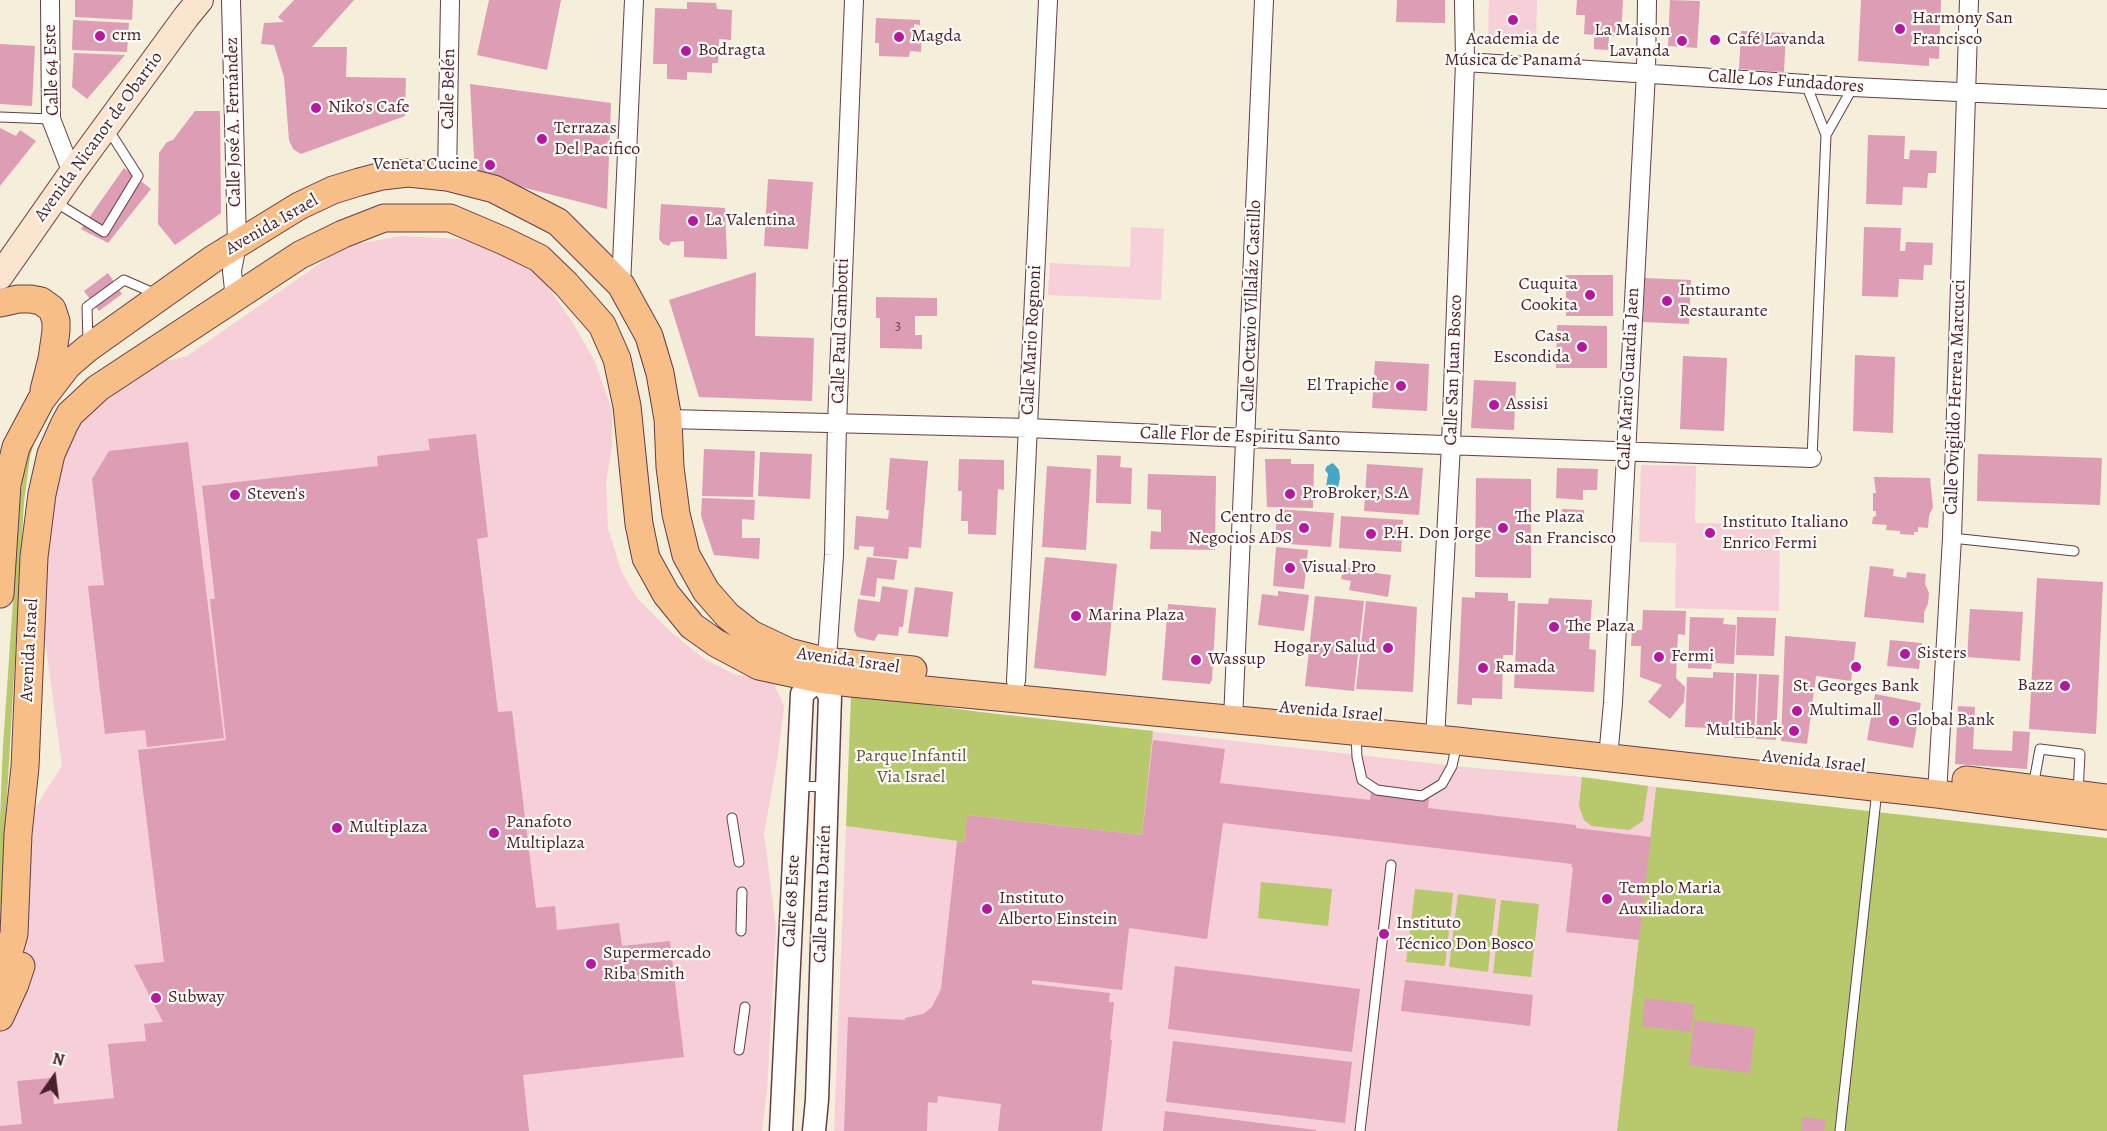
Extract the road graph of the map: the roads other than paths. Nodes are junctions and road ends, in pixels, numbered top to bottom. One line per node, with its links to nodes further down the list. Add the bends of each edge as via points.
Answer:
1 (50, 0): 19 (street, Calle 64 Este)
2 (201, 0): 20 (main road, Avenida Nicanor de Obarrio)
3 (231, 0): 25 (street, Calle José A. Fernández)
4 (450, 0): 23 (street, Calle Belén)
5 (634, 0): 27 (street)
6 (854, 0): 34 (street, Calle Paul Gambotti)
7 (1048, 0): 35 (street, Calle Mario Rognoni)
8 (1264, 0): 36 (street, Calle Octavio Villaláz Castillo)
9 (1464, 0): 12 (street, Calle San Juan Bosco)
10 (1647, 0): 13 (street, Calle Mario Guardia Jaen)
11 (1969, 0): 16 (street, Calle Ovigildo Herrera Marcucci)
12 (1465, 62): 13 (street, Calle Los Fundadores); 37 (street, Calle San Juan Bosco)
13 (1646, 72): 14 (street, Calle Los Fundadores); 38 (street, Calle Mario Guardia Jaen)
14 (1806, 84): 15 (street, Calle Los Fundadores); 21 (lane)
15 (1853, 87): 16 (street, Calle Los Fundadores); 21 (lane)
16 (1965, 92): 17 (street, Calle Los Fundadores); 40 (street, Calle Ovigildo Herrera Marcucci)
17 (2107, 99)
18 (0, 117): 19 (lane)
19 (51, 119): 22 (street, Calle 64 Este)
20 (106, 126): 22 (main road, Avenida Nicanor de Obarrio); 24 (lane, via 138,176 104,232)
21 (1826, 135): 39 (lane)
22 (72, 173): 24 (main road, Avenida Nicanor de Obarrio)
23 (447, 177): 25 (main road, Avenida Israel, via 408,173 351,185 299,206); 27 (main road, Avenida Israel, via 494,189 558,222)
24 (53, 201): 26 (main road, Avenida Nicanor de Obarrio)
25 (237, 244): 28 (main road, Avenida Israel); 29 (street, Calle José A. Fernández, via 232,271)
26 (0, 276)
27 (621, 285): 33 (main road, Avenida Israel, via 649,336)
28 (160, 297): 31 (main road, Avenida Israel); 31 (lane, via 124,280 87,307)
29 (235, 299): 43 (main road, Avenida Israel, via 300,255 384,218 450,218 539,258 602,326 616,359 627,406 646,558 666,594 692,626 716,644 759,666); 62 (main road, Avenida Israel, via 98,388 70,414 51,454 34,557)
30 (0, 303): 32 (main road, via 36,299 54,315 54,348)
31 (88, 348): 32 (main road, Avenida Israel, via 68,365)
32 (41, 400): 42 (main road, Avenida Israel, via 16,447 7,484)
33 (668, 419): 34 (street, Calle Flor de Espiritu Santo); 43 (main road, Avenida Israel, via 676,514 686,555 706,591 750,634)
34 (837, 424): 35 (street, Calle Flor de Espiritu Santo); 43 (street, Calle Paul Gambotti, via 834,555 828,645)
35 (1028, 428): 36 (street, Calle Flor de Espiritu Santo); 44 (street, Calle Mario Rognoni)
36 (1247, 438): 37 (street, Calle Flor de Espiritu Santo); 45 (street, Calle Octavio Villaláz Castillo)
37 (1451, 445): 38 (street, Calle Flor de Espiritu Santo); 47 (street, Calle San Juan Bosco)
38 (1625, 453): 39 (street, Calle Flor de Espiritu Santo); 48 (street, Calle Mario Guardia Jaen)
39 (1812, 458)
40 (1952, 538): 41 (lane); 49 (street, Calle Ovigildo Herrera Marcucci)
41 (2074, 551)
42 (0, 594)
43 (821, 670): 44 (main road, Avenida Israel); 45 (main road, Avenida Israel); 50 (street, Calle 68 Este, via 801,694); 51 (street, Calle Punta Darién, via 830,696)
44 (1016, 681): 45 (main road, Avenida Israel)
45 (1234, 712): 46 (main road, Avenida Israel); 47 (main road, Avenida Israel)
46 (1356, 731): 47 (main road, Avenida Israel); 47 (lane, via 1362,780 1377,790 1422,796 1442,784 1452,766)
47 (1443, 734): 48 (main road, Avenida Israel)
48 (1609, 749): 49 (main road, Avenida Israel); 53 (main road, Avenida Israel)
49 (1937, 785): 52 (main road, Avenida Israel); 53 (main road, Avenida Israel); 56 (main road, Avenida Israel)
50 (797, 786): 51 (lane); 67 (street, Calle 68 Este)
51 (827, 787): 68 (street, Calle Punta Darién)
52 (2033, 787): 54 (main road, Avenida Israel); 54 (lane, via 2040,749 2080,754)
53 (1878, 788): 70 (lane)
54 (2078, 793): 55 (main road, Avenida Israel)
55 (2107, 798)
56 (2107, 816)
57 (732, 818): 58 (lane)
58 (739, 862)
59 (1391, 865): 69 (lane)
60 (742, 892): 61 (lane)
61 (741, 931)
62 (14, 934): 63 (main road, Avenida Israel); 65 (main road, via 22,961)
63 (0, 983)
64 (746, 1007): 66 (lane)
65 (0, 1017)
66 (739, 1050)
67 (781, 1131)
68 (814, 1131)
69 (1360, 1131)
70 (1840, 1131)

